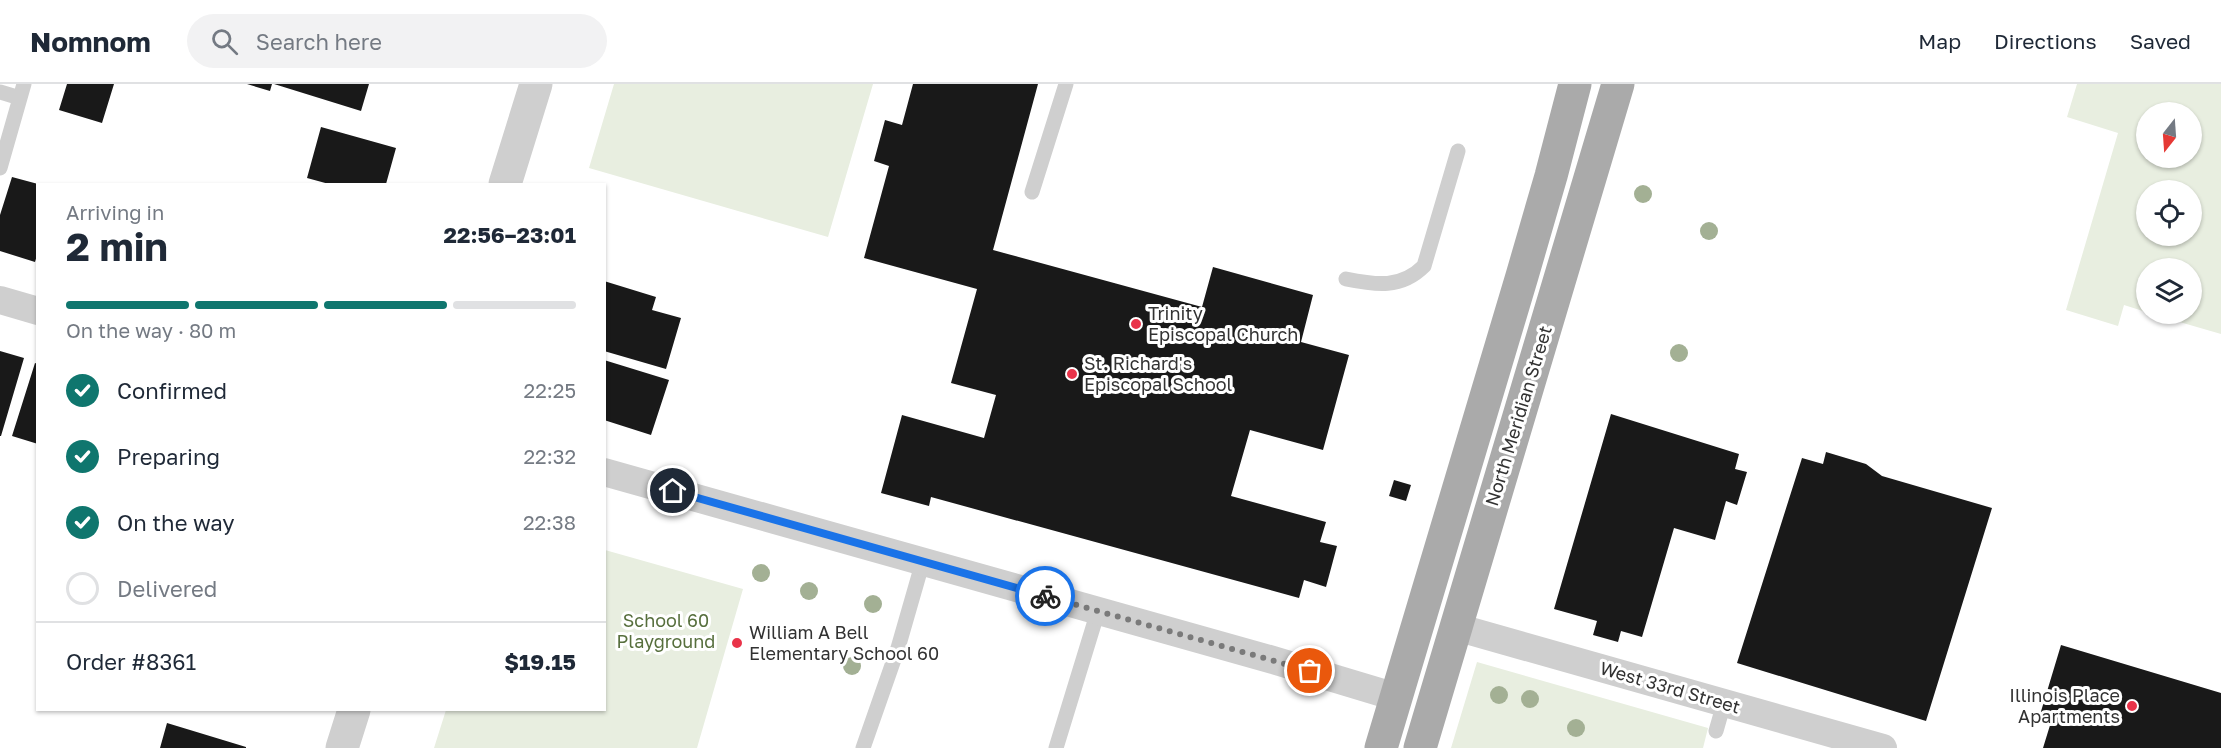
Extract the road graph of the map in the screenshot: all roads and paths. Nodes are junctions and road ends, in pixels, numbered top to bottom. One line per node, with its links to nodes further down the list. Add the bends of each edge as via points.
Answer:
1 (536, 84): 9 (street)
2 (1066, 84): 10 (lane)
3 (1575, 84): 18 (main road, North Meridian Street, via 1542,209)
4 (1618, 84): 17 (main road, North Meridian Street)
5 (22, 91): 6 (lane); 8 (lane)
6 (0, 92)
7 (1458, 151): 11 (lane, via 1424,267 1414,276 1397,282 1368,284)
8 (0, 168)
9 (505, 183)
10 (1032, 192)
11 (1346, 279)
12 (0, 300): 13 (street)
13 (36, 310)
14 (606, 473): 15 (street)
15 (923, 561): 16 (street); 23 (lane)
16 (1098, 610): 18 (street); 24 (lane)
17 (1456, 627): 19 (street, West 33rd Street); 26 (main road, North Meridian Street)
18 (1396, 697): 25 (main road, North Meridian Street)
19 (1724, 703): 21 (lane); 27 (street, West 33rd Street)
20 (354, 711): 22 (street)
21 (1716, 731)
22 (342, 748)
23 (863, 748)
24 (1056, 748)
25 (1381, 748)
26 (1420, 748)
27 (1883, 748)

